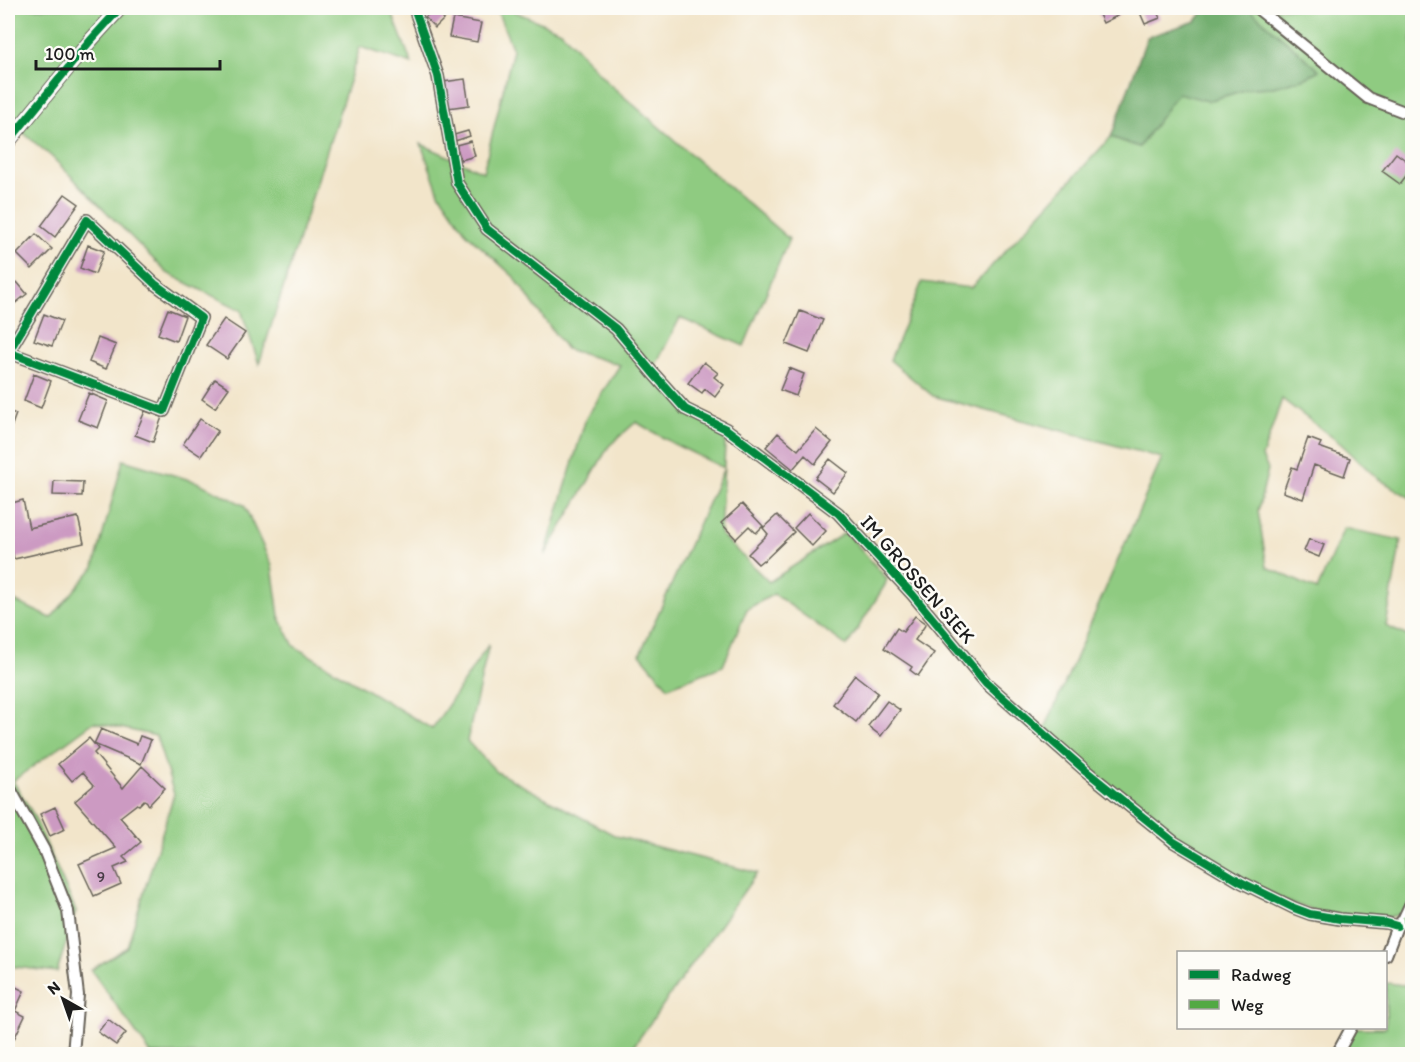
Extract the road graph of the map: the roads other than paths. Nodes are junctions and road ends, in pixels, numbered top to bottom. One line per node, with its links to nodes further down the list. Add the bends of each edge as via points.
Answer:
1 (120, 8): 5 (main road)
2 (414, 8): 9 (street, IM GROSSEN SIEK, via 438,76 457,183 487,229 616,329 685,409 726,429 838,513 986,683 1174,842 1294,908 1310,914)
3 (1257, 8): 4 (street, via 1368,98)
4 (1413, 115)
5 (8, 142)
6 (8, 352): 6 (street, via 87,220 155,284 201,318 165,411)
7 (8, 785): 12 (street, via 44,850 68,911 78,995)
8 (1413, 901): 9 (street)
9 (1396, 926): 10 (street)
10 (1387, 953)
11 (1350, 1029): 13 (street)
12 (73, 1054)
13 (1337, 1054)

